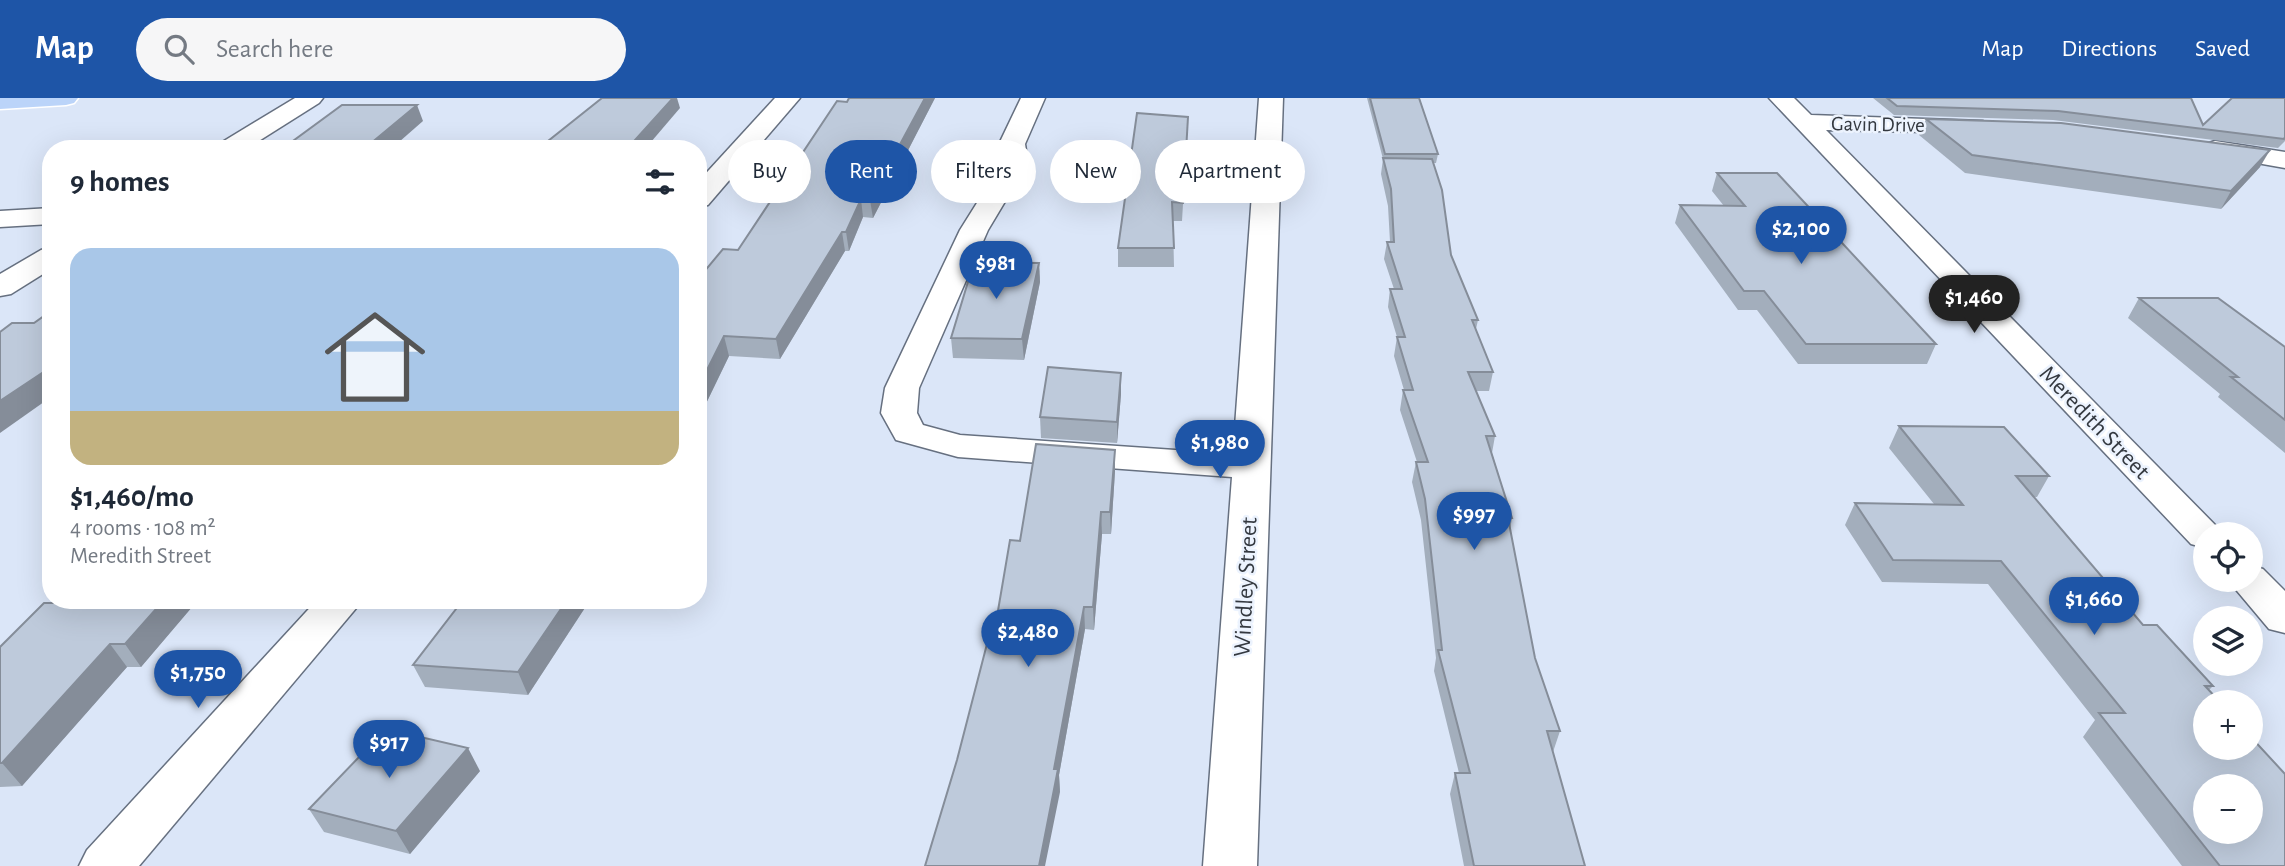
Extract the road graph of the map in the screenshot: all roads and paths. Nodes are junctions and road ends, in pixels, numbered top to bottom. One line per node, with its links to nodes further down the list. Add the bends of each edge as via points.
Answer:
1 (66, 98): 7 (main road)
2 (311, 98): 10 (street)
3 (788, 98): 13 (street)
4 (1033, 98): 18 (street, via 1012,144 1015,163 974,230 902,388 899,413 909,432 958,446)
5 (1271, 98): 18 (street, Windley Street)
6 (1781, 98): 8 (street, Meredith Street)
7 (0, 102)
8 (1805, 122): 9 (street, Gavin Drive); 19 (street, Meredith Street)
9 (2002, 128)
10 (243, 140)
11 (2197, 147): 12 (street)
12 (2285, 160)
13 (707, 189)
14 (42, 217): 15 (street)
15 (0, 219)
16 (42, 261): 17 (street)
17 (0, 287)
18 (1251, 467): 24 (street, Windley Street)
19 (2193, 523)
20 (2260, 592): 22 (street)
21 (334, 609): 23 (street)
22 (2285, 618)
23 (106, 866)
24 (1230, 866)

